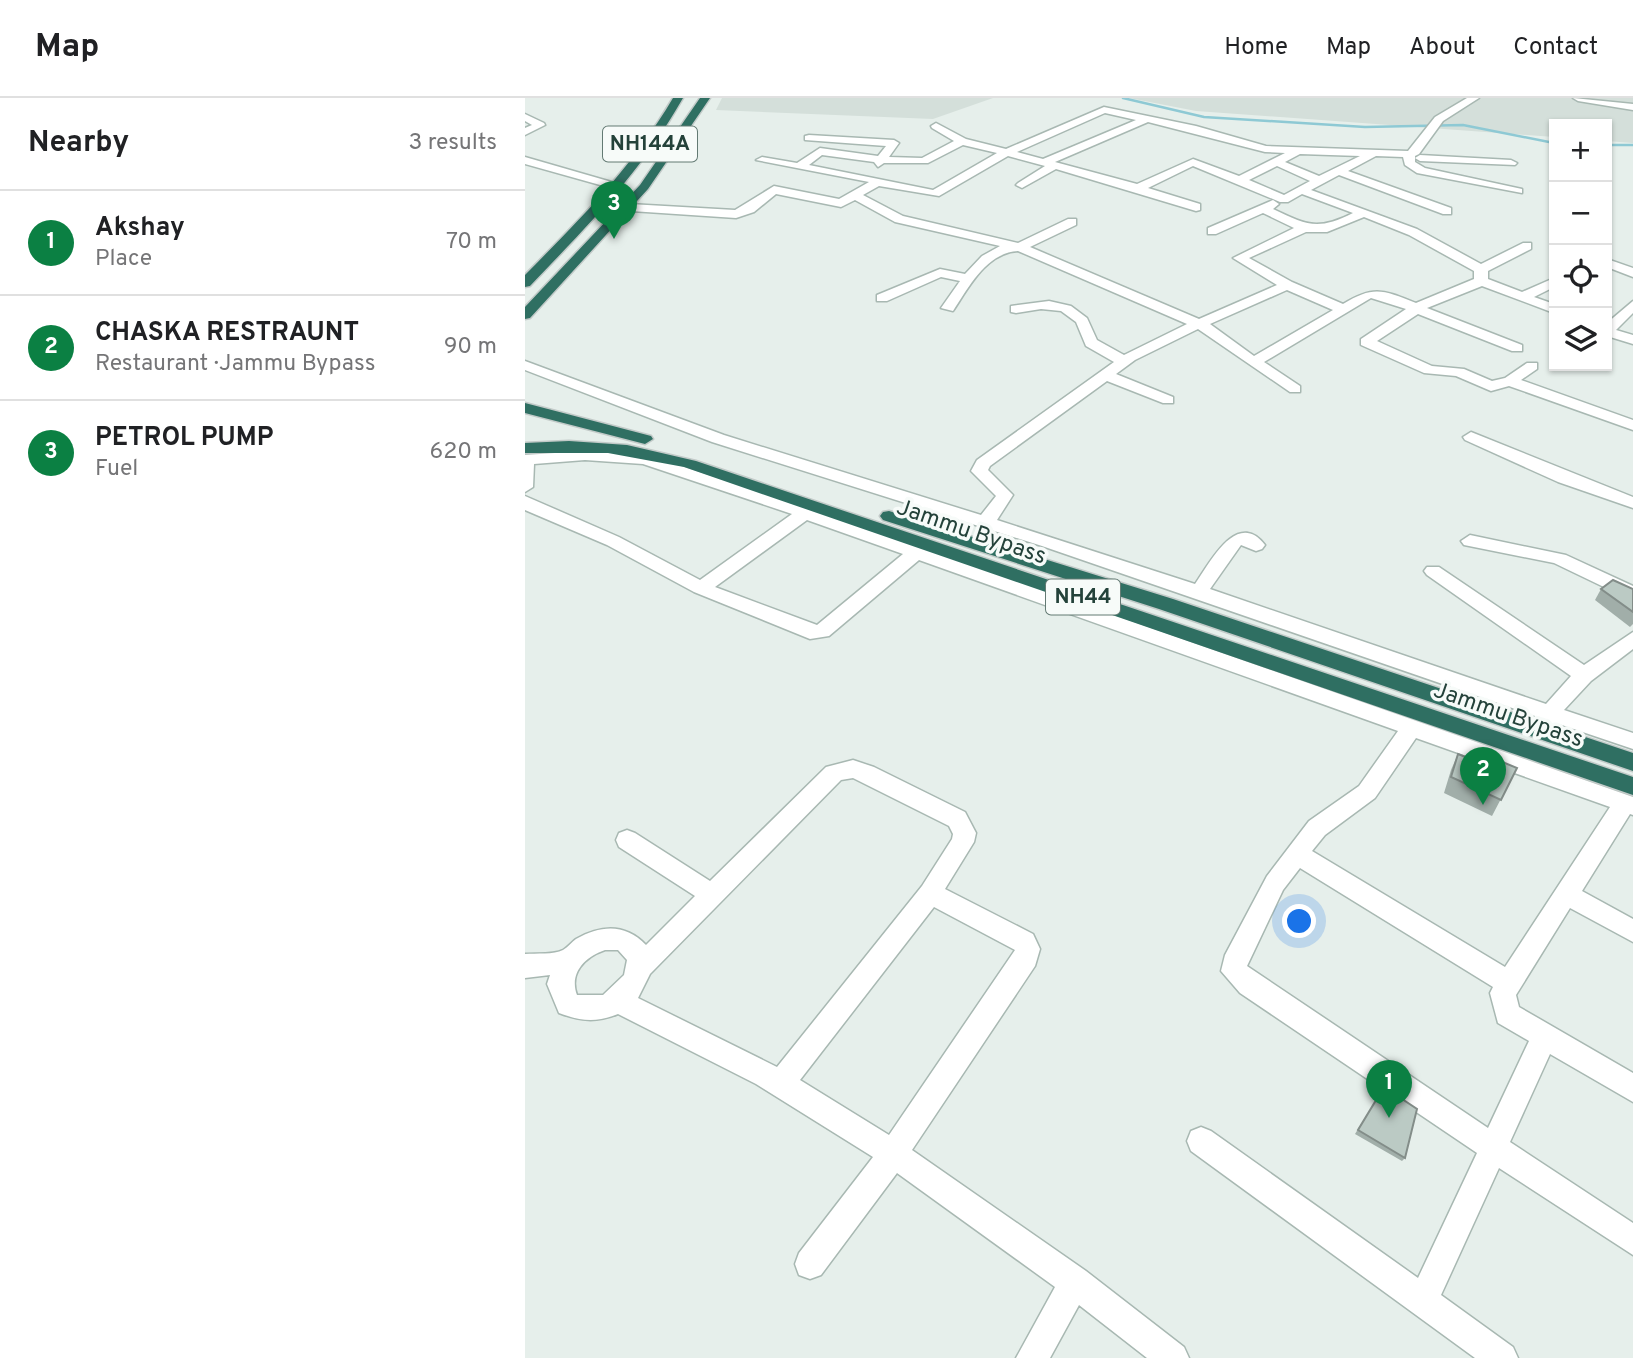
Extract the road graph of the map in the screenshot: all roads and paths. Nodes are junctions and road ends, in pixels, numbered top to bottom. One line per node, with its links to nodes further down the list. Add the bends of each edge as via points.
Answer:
1 (670, 98): 30 (highway)
2 (678, 98): 30 (highway, NH144A, via 653,141)
3 (695, 98): 36 (highway, NH144A, via 658,155)
4 (705, 98): 36 (highway, via 664,162)
5 (1474, 98): 17 (street, via 1435,124)
6 (1578, 98): 7 (street)
7 (1633, 107)
8 (525, 117): 11 (street, via 540,125)
9 (1146, 119): 14 (street, via 1257,147); 15 (street, via 1104,110); 23 (street)
10 (936, 126): 13 (street)
11 (525, 132)
12 (809, 138): 20 (street, via 894,143)
13 (963, 141): 15 (street); 20 (street, via 924,161)
14 (1298, 151): 16 (street); 21 (street)
15 (1008, 152): 23 (street); 28 (street, via 935,194)
16 (1376, 152): 17 (street); 25 (street)
17 (1411, 153): 22 (street, via 1432,161); 33 (street, via 1409,163 1415,169)
18 (525, 160): 30 (street)
19 (762, 160): 24 (street)
20 (882, 160): 24 (street, via 820,151); 28 (street)
21 (1277, 162): 26 (street); 27 (street)
22 (1511, 163)
23 (1050, 164): 29 (street); 31 (street)
24 (800, 166): 28 (street)
25 (1338, 171): 27 (street); 40 (street)
26 (1240, 180): 31 (street, via 1193,162); 35 (street)
27 (1320, 181): 32 (street)
28 (869, 182): 34 (street)
29 (1022, 185)
30 (613, 186): 36 (highway, NH144A)
31 (1138, 188): 37 (street)
32 (1302, 190): 35 (street); 39 (street)
33 (1518, 191)
34 (854, 195): 36 (street, via 841,203 778,189 736,214); 46 (street, via 899,219)
35 (1285, 199): 38 (street)
36 (612, 203): 42 (highway, NH144A); 47 (highway); 51 (highway)
37 (1196, 207)
38 (1262, 208): 43 (street); 44 (street)
39 (1365, 212): 43 (street, via 1323,231); 53 (street, via 1435,241)
40 (1447, 212)
41 (1072, 222): 46 (street)
42 (590, 226): 48 (highway, NH144A); 49 (highway, NH144A)
43 (1305, 228): 57 (street, via 1240,258)
44 (1212, 231)
45 (1527, 246): 53 (street)
46 (1018, 247): 54 (street, via 982,264); 68 (street)
47 (582, 255): 48 (highway); 67 (highway)
48 (561, 261): 58 (highway, NH144A)
49 (546, 262): 51 (highway); 55 (highway, NH144A)
50 (1612, 265): 52 (street)
51 (525, 269)
52 (1633, 272)
53 (1481, 275): 59 (street); 63 (street)
54 (967, 278): 60 (street, via 940,273); 62 (street)
55 (525, 283)
56 (1549, 284): 59 (street)
57 (1287, 285): 66 (street); 68 (street)
58 (525, 296)
59 (1524, 296): 64 (street)
60 (882, 298)
61 (1633, 305): 69 (street)
62 (948, 308)
63 (1418, 308): 66 (street, via 1376,293); 72 (street); 78 (street, via 1366,342 1429,370 1459,372 1491,386)
64 (1552, 308)
65 (1016, 309): 73 (street, via 1049,305 1065,309 1081,318 1091,344)
66 (1343, 309): 74 (street)
67 (525, 315)
68 (1200, 324): 73 (street); 74 (street)
69 (1612, 326)
70 (1612, 333): 71 (street)
71 (1633, 340)
72 (1517, 348)
73 (1125, 361): 77 (street)
74 (1254, 362): 79 (street)
75 (525, 365): 89 (street, via 701,430)
76 (1532, 366): 78 (street)
77 (1105, 375): 80 (street); 89 (street, via 983,463 979,471 1005,495)
78 (1510, 381): 82 (street)
79 (1295, 389)
80 (1168, 400)
81 (525, 408): 99 (highway, Jammu Bypass / NH44, via 651,441 1166,604)
82 (1633, 425)
83 (1471, 437): 87 (street)
84 (525, 456): 85 (street); 88 (street, via 645,459); 104 (highway, Jammu Bypass / NH44, via 598,444 690,464 1329,680)
85 (525, 487)
86 (525, 501): 94 (street)
87 (1633, 503)
88 (805, 513): 92 (street); 94 (street)
89 (985, 522): 95 (street)
90 (1470, 541): 96 (street, via 1576,565)
91 (1256, 545): 95 (street, via 1242,538 1235,541)
92 (916, 553): 94 (street, via 817,633); 100 (street)
93 (1433, 571): 98 (street)
94 (701, 588)
95 (1198, 593): 99 (street)
96 (1633, 595)
97 (1633, 639): 98 (street)
98 (1584, 675): 99 (street)
99 (1548, 717): 101 (street); 102 (street); 103 (highway, Jammu Bypass / NH44)
100 (1412, 727): 104 (street); 106 (street, via 1367,792 1317,828)
101 (1633, 733)
102 (1633, 741)
103 (1633, 762)
104 (1630, 798): 108 (street)
105 (627, 840): 109 (street)
106 (1297, 854): 114 (street); 120 (street, via 1275,883 1234,971)
107 (930, 893): 109 (street, via 963,842 963,824 853,769 834,773); 117 (street); 121 (street, via 1024,942 1028,949)
108 (1566, 894): 110 (street); 114 (street)
109 (712, 895): 113 (street)
110 (1633, 931)
111 (568, 961): 112 (street); 113 (street, via 590,944 615,938 635,947); 115 (street, via 560,984 569,1004 591,1010)
112 (525, 966)
113 (641, 967): 115 (street, via 638,979)
114 (1510, 984): 116 (street, via 1503,993 1507,1014)
115 (618, 1001): 117 (street, via 679,1028)
116 (1545, 1036): 118 (street); 120 (street)
117 (780, 1084): 121 (street)
118 (1633, 1088)
119 (1201, 1141): 125 (street)
120 (1494, 1145): 122 (street); 125 (street)
121 (893, 1154): 123 (street); 124 (street)
122 (1633, 1240)
123 (810, 1264)
124 (1075, 1282): 126 (street); 127 (street)
125 (1424, 1299): 128 (street)
126 (1032, 1358)
127 (1173, 1358)
128 (1502, 1358)

